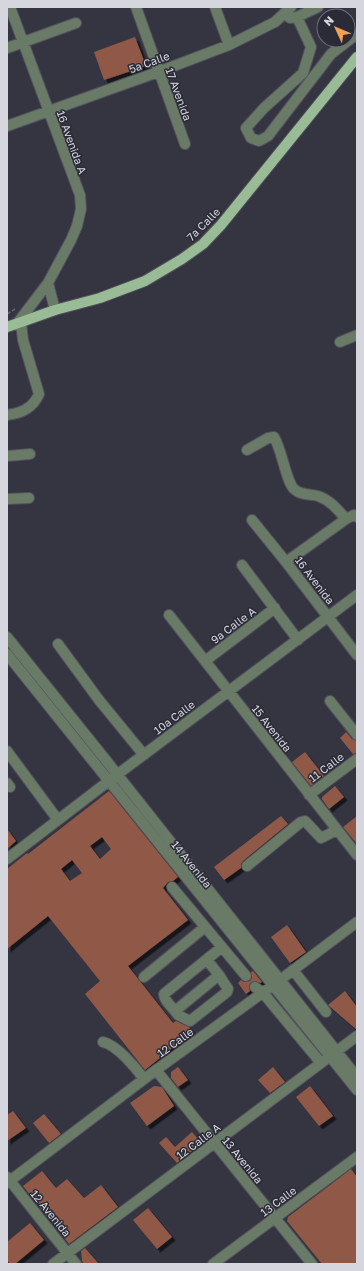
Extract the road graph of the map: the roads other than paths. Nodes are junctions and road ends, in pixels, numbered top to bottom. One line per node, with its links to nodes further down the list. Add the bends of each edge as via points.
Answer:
1 (10, 7): 10 (street, 16 Avenida A)
2 (136, 7): 14 (street, 17 Avenida)
3 (215, 7): 11 (street)
4 (292, 7): 7 (street, 5a Calle)
5 (318, 7): 6 (street)
6 (297, 17): 7 (street); 9 (street, via 311,47 303,73 246,128 251,138 259,141 268,136 332,54)
7 (275, 22): 11 (street, 5a Calle)
8 (76, 23): 10 (street)
9 (357, 34)
10 (24, 42): 12 (street); 15 (street, 16 Avenida A)
11 (229, 45): 14 (street, 5a Calle)
12 (7, 48)
13 (357, 57): 19 (main road, 7a Calle, via 203,244 145,281 100,298)
14 (158, 72): 15 (street, 5a Calle); 17 (street, 17 Avenida)
15 (48, 111): 16 (street, 5a Calle); 18 (street, 16 Avenida A, via 80,196 81,209 71,240)
16 (7, 126)
17 (185, 144)
18 (48, 283): 19 (street); 20 (street, 16 Avenida A)
19 (56, 310): 20 (main road, 7a Calle)
20 (14, 325): 23 (street, via 23,340 39,394 31,407)
21 (357, 335): 22 (street)
22 (340, 342)
23 (7, 415)
24 (247, 450): 29 (street, via 274,437 294,489 300,493 318,496)
25 (30, 454): 26 (street)
26 (7, 456)
27 (29, 498): 28 (street)
28 (7, 499)
29 (352, 517): 31 (street)
30 (252, 520): 31 (street, 16 Avenida)
31 (286, 562): 36 (street, 16 Avenida)
32 (242, 565): 34 (street)
33 (357, 595): 36 (street, 10a Calle)
34 (275, 608): 38 (street); 42 (street, 9a Calle A)
35 (169, 615): 42 (street, 15 Avenida)
36 (328, 617): 38 (street, 10a Calle); 41 (street, 16 Avenida)
37 (7, 638): 49 (street)
38 (298, 640): 43 (street, 10a Calle)
39 (58, 644): 47 (street)
40 (7, 654): 49 (street, 14 Avenida)
41 (357, 655)
42 (205, 661): 43 (street, 15 Avenida)
43 (229, 691): 47 (street, 10a Calle); 50 (street, 15 Avenida)
44 (330, 700): 45 (street)
45 (357, 735)
46 (7, 751): 51 (street)
47 (144, 755): 49 (street, 10a Calle)
48 (357, 759): 50 (street, 11 Calle)
49 (113, 778): 51 (street, 10a Calle); 65 (street, 14 Avenida)
50 (309, 795): 52 (street, 15 Avenida)
51 (58, 820): 54 (street, 10a Calle)
52 (337, 830): 53 (street, 15 Avenida); 55 (street, via 321,838 305,821 302,822)
53 (357, 855)
54 (7, 859)
55 (247, 866)
56 (172, 887): 58 (street)
57 (357, 922): 61 (street, 12 Calle)
58 (205, 927): 59 (street); 64 (street)
59 (222, 947): 60 (street); 63 (street)
60 (207, 960): 62 (street); 67 (street, via 164,994)
61 (293, 970): 65 (street, 12 Calle); 68 (street)
62 (219, 976): 67 (street); 67 (street, via 228,989 227,992 190,1021)
63 (246, 976)
64 (144, 977)
65 (277, 983): 66 (street, 12 Calle); 71 (street, 14 Avenida)
66 (259, 990): 72 (street); 73 (street, 12 Calle)
67 (175, 1011)
68 (326, 1012)
69 (357, 1036): 71 (street, 12 Calle A)
70 (103, 1042): 75 (street, via 116,1049)
71 (334, 1054): 72 (street, 12 Calle A); 74 (street, 14 Avenida); 76 (street, 14 Avenida)
72 (321, 1064): 77 (street, 12 Calle A)
73 (156, 1070): 75 (street, 12 Calle); 77 (street, 13 Avenida)
74 (357, 1077)
75 (144, 1079): 79 (street, 12 Calle)
76 (357, 1090)
77 (214, 1144): 80 (street, 13 Avenida); 81 (street, 12 Calle A)
78 (357, 1157): 80 (street, 13 Calle)
79 (8, 1180): 81 (street, 12 Avenida)
80 (275, 1218): 84 (street, 13 Calle); 85 (street, 13 Avenida)
81 (68, 1253): 82 (street, 12 Calle A); 83 (street, 12 Avenida)
82 (53, 1264)
83 (76, 1264)
84 (213, 1264)
85 (312, 1264)

